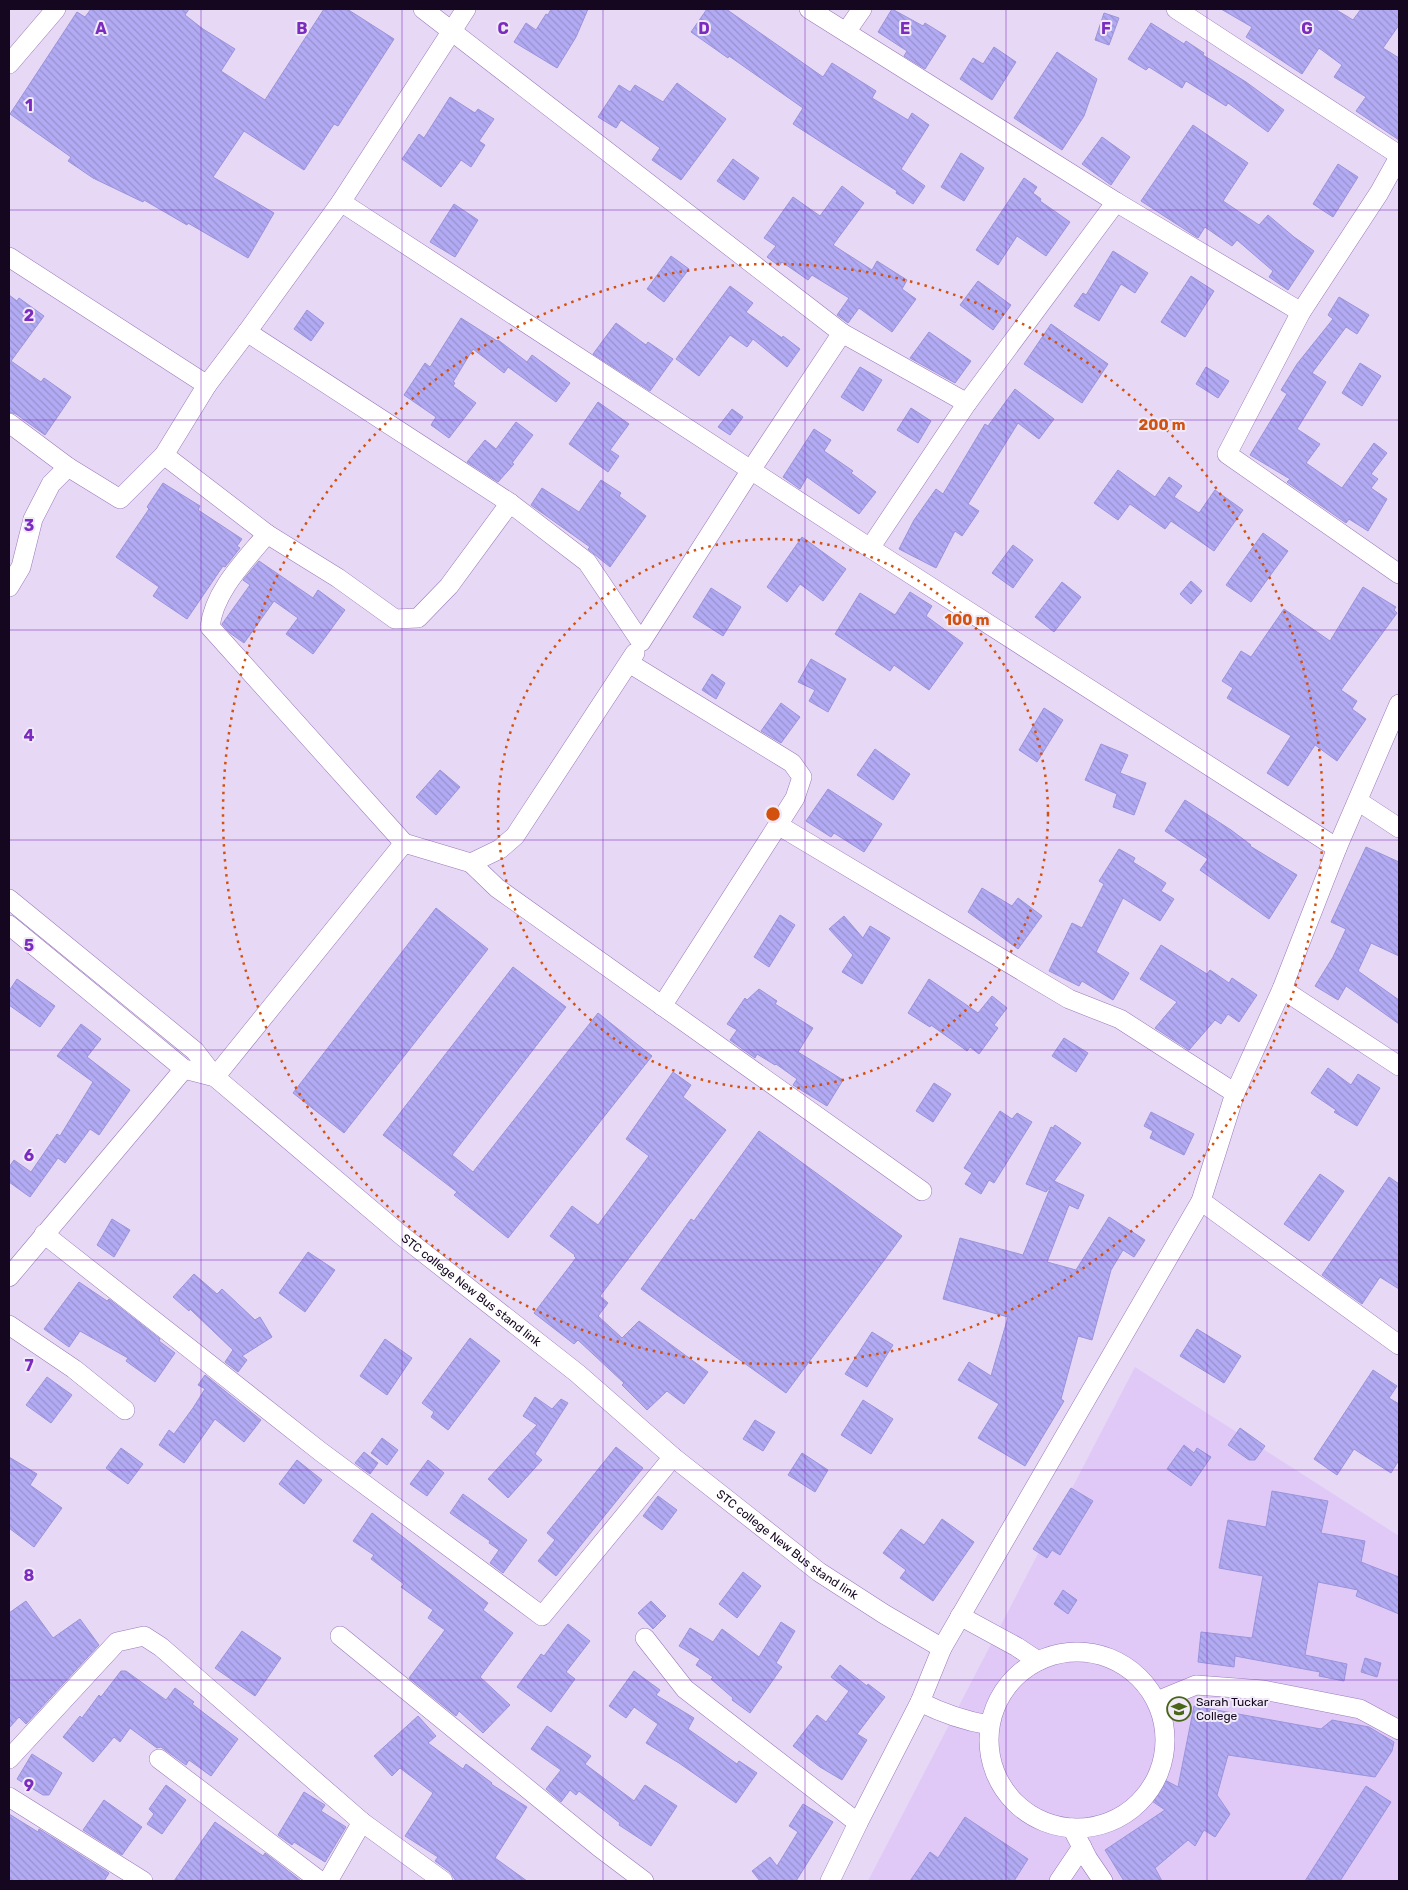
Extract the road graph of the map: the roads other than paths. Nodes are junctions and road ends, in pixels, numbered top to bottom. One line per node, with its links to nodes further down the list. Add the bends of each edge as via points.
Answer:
1 (56, 9): 9 (street)
2 (423, 9): 7 (street)
3 (466, 9): 7 (street)
4 (809, 9): 8 (street)
5 (862, 9): 8 (street)
6 (1176, 9): 10 (street)
7 (452, 30): 11 (street); 16 (street)
8 (846, 32): 12 (street)
9 (9, 64)
10 (1399, 156): 14 (street, via 1379,193)
11 (341, 202): 15 (street); 22 (street)
12 (1116, 202): 14 (street); 18 (street)
13 (9, 257): 17 (street)
14 (1302, 312): 26 (street, via 1227,454)
15 (247, 332): 17 (street); 23 (street)
16 (842, 333): 18 (street); 22 (street)
17 (207, 385): 20 (street)
18 (967, 403): 25 (street)
19 (9, 423): 21 (street)
20 (164, 456): 21 (street, via 120,499); 24 (street)
21 (68, 467): 27 (street, via 51,484 33,519 22,567)
22 (751, 470): 25 (street); 28 (street)
23 (510, 503): 24 (street, via 449,586 418,618 395,619 338,578); 28 (street, via 586,562)
24 (267, 534): 34 (street, via 230,580 212,615 210,627)
25 (870, 548): 35 (street)
26 (1399, 574)
27 (9, 587)
28 (641, 642): 29 (street)
29 (630, 663): 32 (street, via 792,763 802,777 796,798); 36 (street, via 515,836 500,849)
30 (1399, 704): 31 (street)
31 (1358, 801): 33 (street); 35 (street)
32 (778, 825): 40 (street); 44 (street, via 1069,999 1120,1019)
33 (1399, 828)
34 (404, 843): 36 (street); 43 (street)
35 (1337, 848): 39 (street)
36 (470, 862): 40 (street, via 497,888)
37 (9, 899): 43 (street, via 195,1051)
38 (12, 935): 42 (street, STC college New Bus stand link)
39 (1282, 990): 41 (street); 44 (street)
40 (662, 1006): 45 (street)
41 (1399, 1066)
42 (184, 1069): 43 (street, STC college New Bus stand link); 47 (street)
43 (215, 1077): 52 (street, STC college New Bus stand link, via 401,1234 577,1373)
44 (1235, 1093): 46 (street)
45 (922, 1191)
46 (1201, 1201): 50 (street); 53 (street)
47 (44, 1234): 48 (street); 52 (street, via 321,1452 542,1616)
48 (9, 1278)
49 (9, 1325): 51 (street, via 74,1369)
50 (1399, 1345)
51 (125, 1410)
52 (673, 1457): 56 (street, STC college New Bus stand link, via 820,1572)
53 (960, 1616): 56 (street); 57 (street)
54 (340, 1636): 73 (street)
55 (645, 1638): 66 (street, via 685,1689)
56 (942, 1648): 59 (street)
57 (1038, 1660): 58 (street, via 1067,1652 1098,1654 1126,1666); 60 (street, via 1003,1691)
58 (1157, 1701): 61 (street, via 1196,1685 1263,1690 1360,1709); 67 (street, via 1166,1746 1164,1761 1151,1789 1142,1801 1117,1819 1102,1825)
59 (920, 1702): 60 (street, via 936,1710); 66 (street)
60 (989, 1725): 67 (street, via 992,1764 1006,1792 1016,1804 1035,1817)
61 (1399, 1730)
62 (9, 1759): 65 (street, via 117,1642 144,1636)
63 (159, 1760): 70 (street)
64 (9, 1797): 69 (street)
65 (362, 1822): 71 (street); 72 (street)
66 (858, 1823): 74 (street)
67 (1072, 1828): 68 (street)
68 (1082, 1847): 75 (street); 76 (street)
69 (143, 1881)
70 (320, 1881)
71 (328, 1881)
72 (443, 1881)
73 (644, 1881)
74 (830, 1881)
75 (1059, 1881)
76 (1103, 1881)

